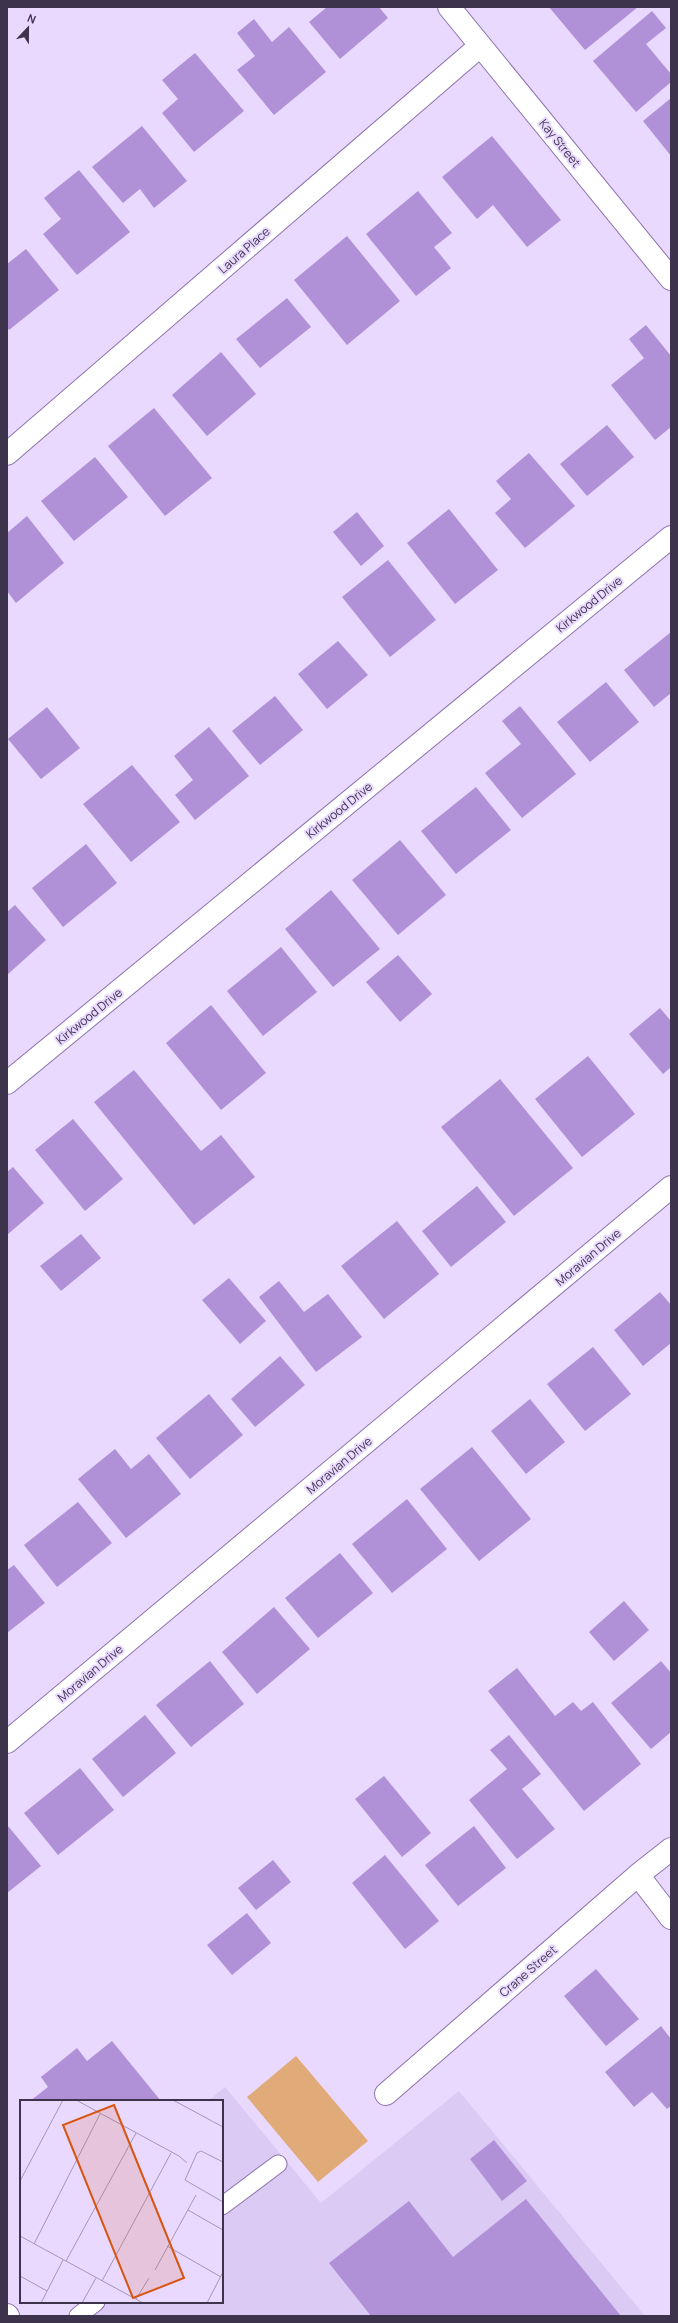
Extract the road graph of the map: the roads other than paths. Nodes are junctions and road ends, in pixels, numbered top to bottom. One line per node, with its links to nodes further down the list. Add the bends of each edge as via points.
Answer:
1 (449, 7): 2 (street, Kay Street)
2 (480, 46): 3 (street, Kay Street); 4 (street, Laura Place)
3 (671, 279)
4 (7, 454)
5 (671, 538): 6 (street, Kirkwood Drive)
6 (7, 1082)
7 (671, 1187): 8 (street, Moravian Drive)
8 (7, 1742)
9 (671, 1849): 10 (street, Crane Street)
10 (638, 1875): 11 (street); 12 (street, Crane Street)
11 (671, 1918)
12 (386, 2094)
13 (278, 2164): 14 (lane)
14 (223, 2205)
15 (95, 2303): 16 (lane)
16 (78, 2316)

